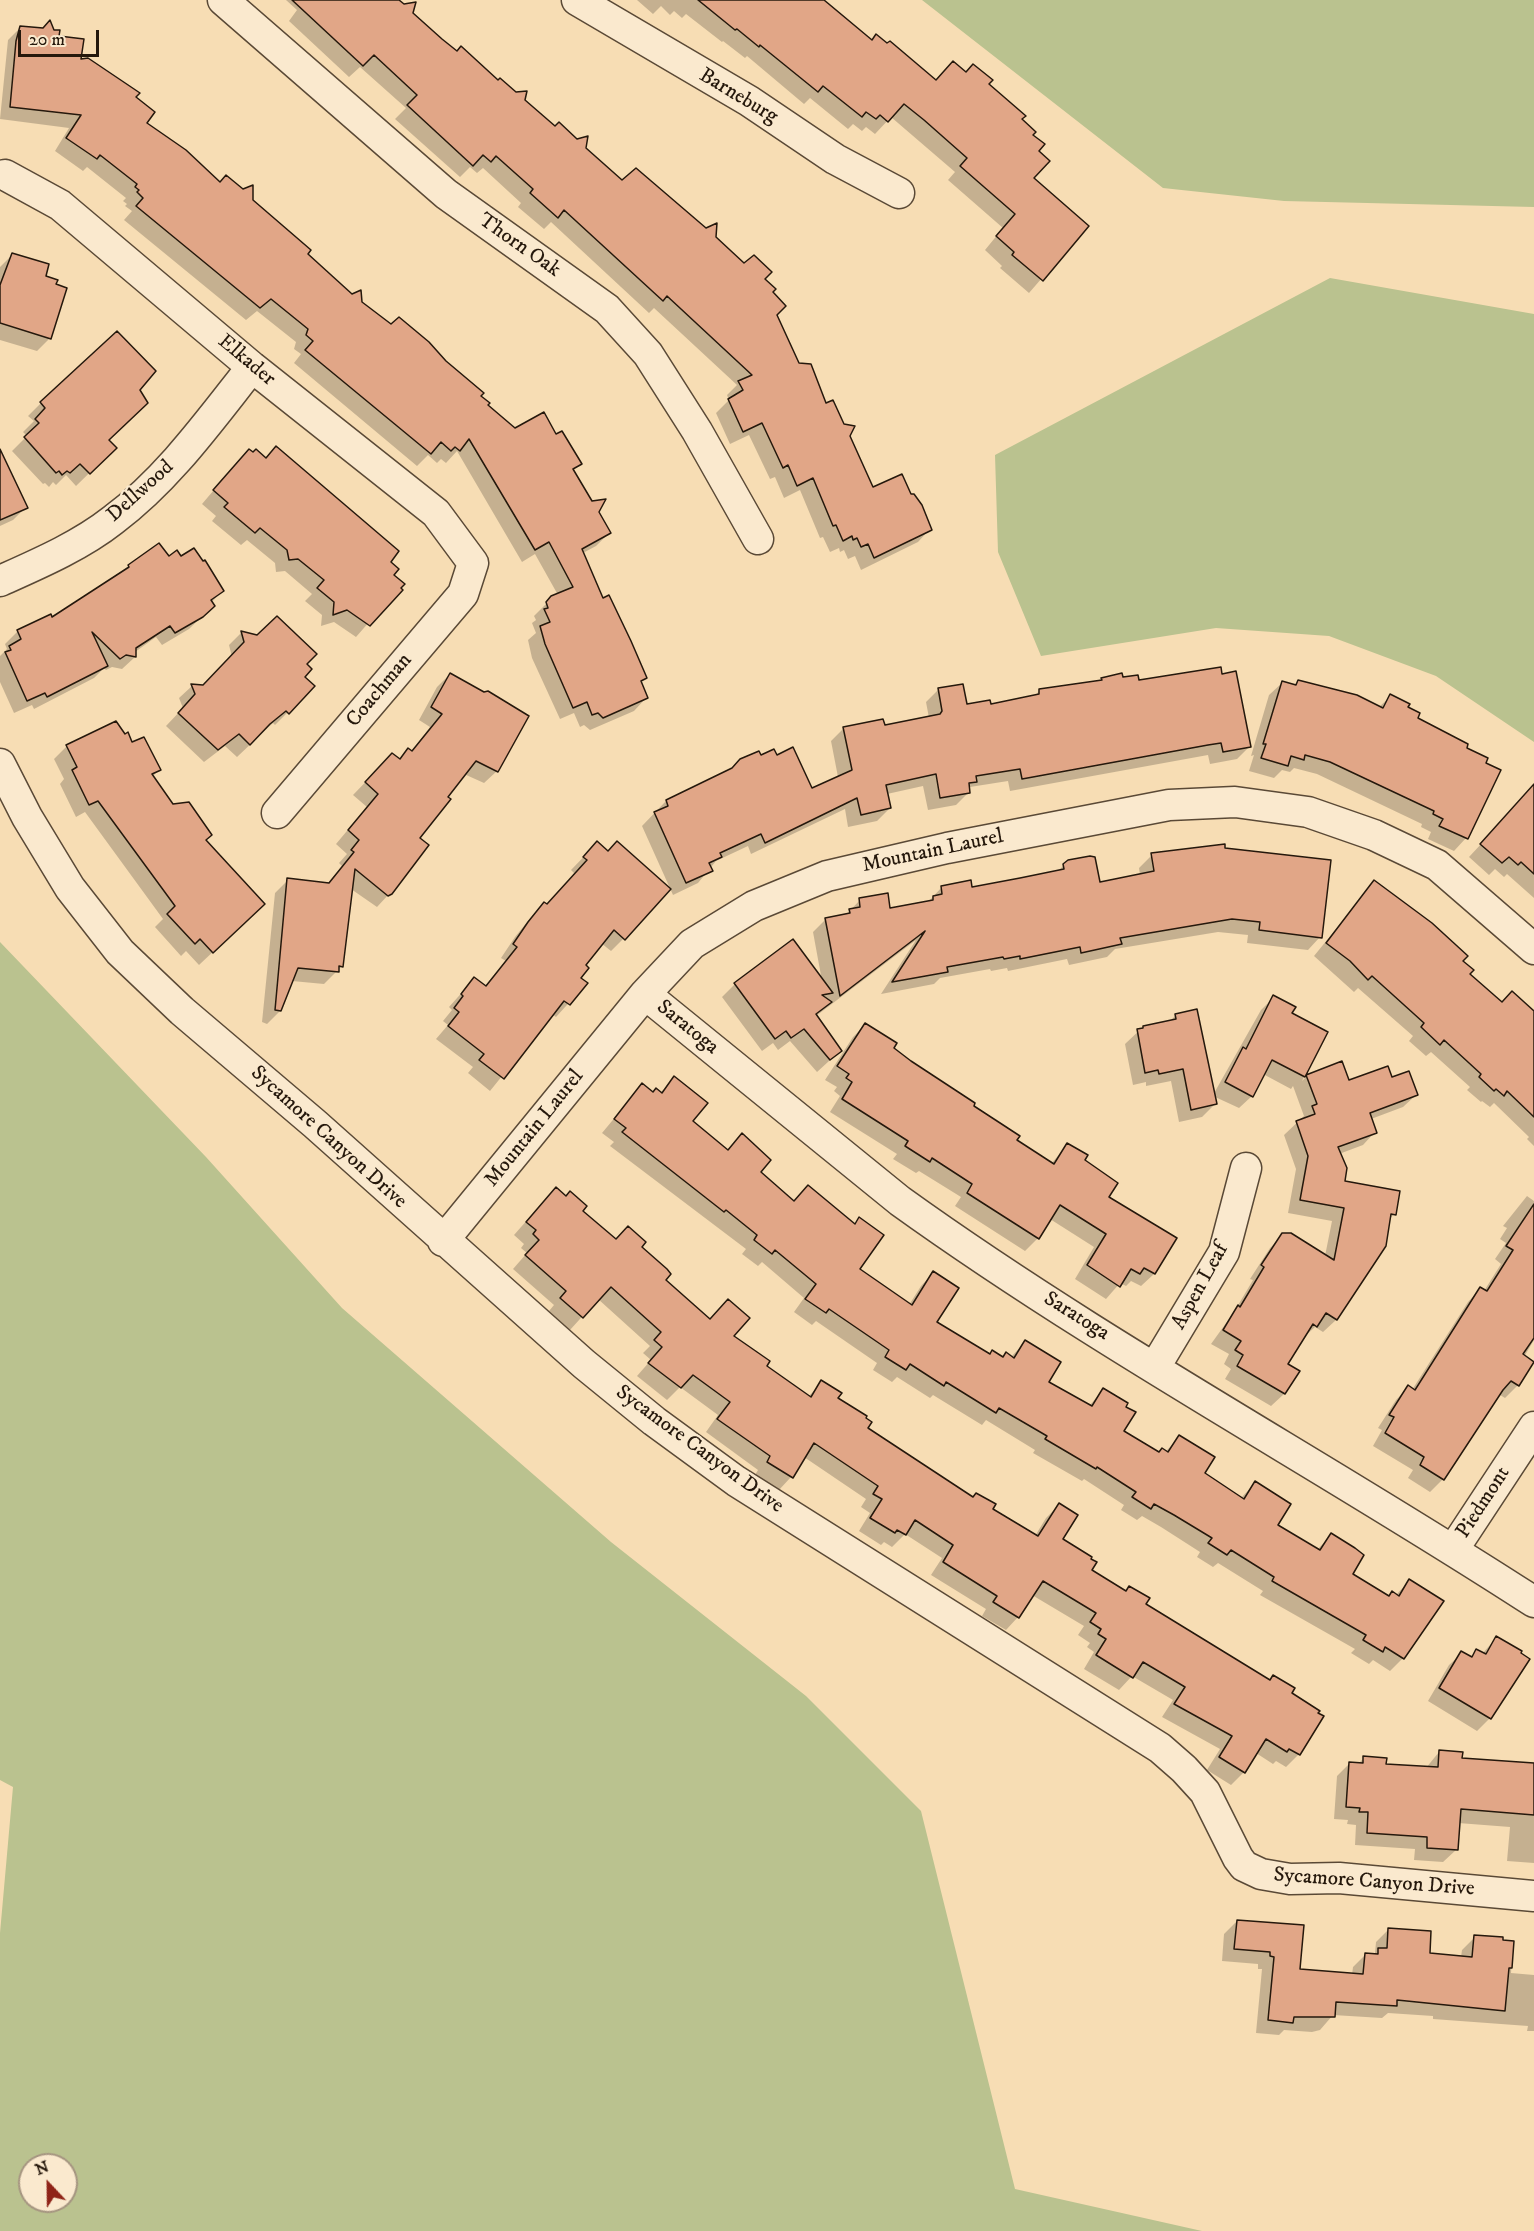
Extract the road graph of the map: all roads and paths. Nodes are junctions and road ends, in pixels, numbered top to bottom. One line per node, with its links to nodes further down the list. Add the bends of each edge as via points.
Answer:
1 (223, 0): 6 (street, Thorn Oak, via 446,194 607,309 648,354)
2 (577, 0): 4 (street, Barneburg, via 749,101 835,159)
3 (4, 175): 5 (street, Elkader, via 60,205)
4 (899, 193)
5 (252, 367): 7 (street, Elkader, via 436,513); 8 (street, Dellwood, via 176,461 114,520 50,559)
6 (758, 539)
7 (473, 563): 10 (street, Coachman, via 463,594)
8 (0, 581)
9 (0, 764): 14 (street, Sycamore Canyon Drive, via 70,888 120,952)
10 (276, 813)
11 (1534, 949): 12 (street, Mountain Laurel, via 1437,865 1374,835 1308,812 1235,802 1169,805 947,848 827,876 754,906 692,944)
12 (645, 994): 14 (street, Mountain Laurel); 15 (street, Saratoga, via 900,1201)
13 (1246, 1167): 15 (street, Aspen Leaf, via 1224,1252)
14 (444, 1241): 19 (street, Sycamore Canyon Drive, via 584,1364 736,1481 1160,1748 1204,1792 1238,1858 1251,1870 1290,1879 1339,1878)
15 (1155, 1367): 17 (street, Saratoga)
16 (1534, 1427): 17 (street, Piedmont)
17 (1453, 1550): 18 (street, Saratoga)
18 (1534, 1602)
19 (1534, 1896)

